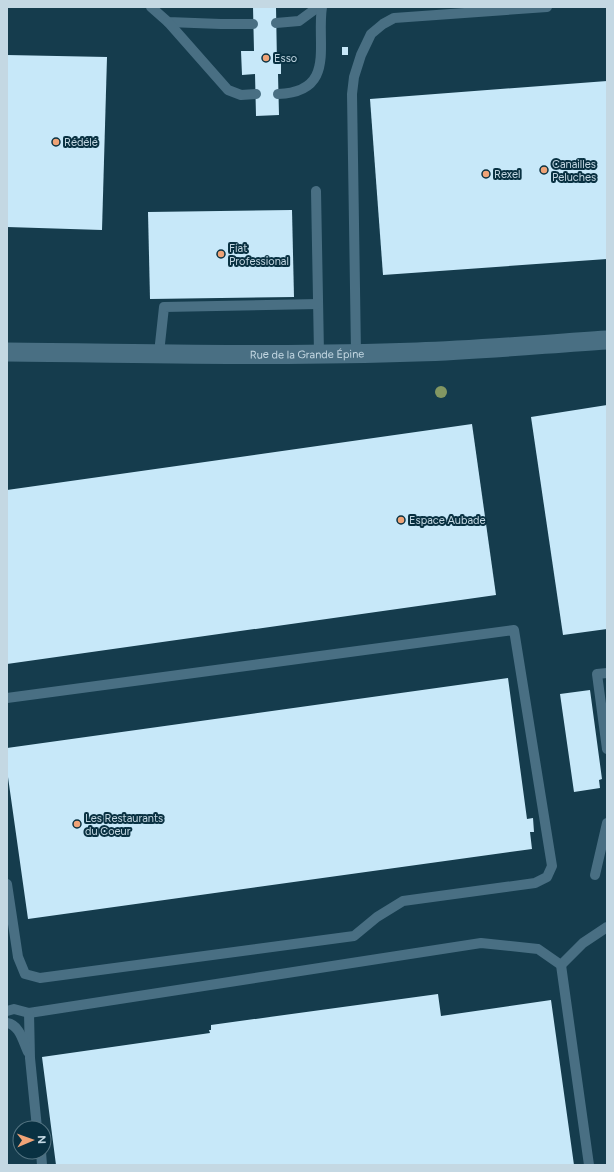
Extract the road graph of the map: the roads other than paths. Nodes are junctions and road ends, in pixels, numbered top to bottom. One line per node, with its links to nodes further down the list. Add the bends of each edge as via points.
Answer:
1 (151, 7): 5 (lane)
2 (318, 7): 6 (lane, via 299,20)
3 (322, 7): 9 (lane, via 322,43 315,78 295,91)
4 (547, 7): 16 (lane, via 394,18 371,34 356,70 352,94)
5 (168, 22): 7 (lane); 8 (lane, via 228,90 241,95)
6 (276, 23)
7 (253, 24)
8 (256, 94)
9 (278, 94)
10 (316, 191): 11 (lane)
11 (318, 304): 14 (lane, via 164,307); 15 (lane)
12 (607, 340): 16 (street, Rue de la Grande Épine, via 475,350)
13 (7, 352): 14 (street, Rue de la Grande Épine)
14 (159, 353): 15 (street, Rue de la Grande Épine)
15 (319, 353): 16 (street, Rue de la Grande Épine)
16 (356, 353)
17 (607, 673): 19 (lane, via 598,674)
18 (7, 698): 22 (lane, via 514,630 552,866 547,877 535,883 403,901 377,917 354,936 40,978 25,974 18,957)
19 (607, 749)
20 (607, 823): 21 (lane)
21 (595, 875)
22 (7, 884)
23 (607, 927): 24 (lane, via 583,944)
24 (561, 965): 26 (lane, via 538,949 482,943); 30 (lane)
25 (7, 1011): 26 (lane, via 14,1009)
26 (29, 1013): 28 (lane)
27 (7, 1023): 28 (lane, via 12,1024 19,1032)
28 (30, 1058): 29 (lane)
29 (36, 1120)
30 (589, 1165)

